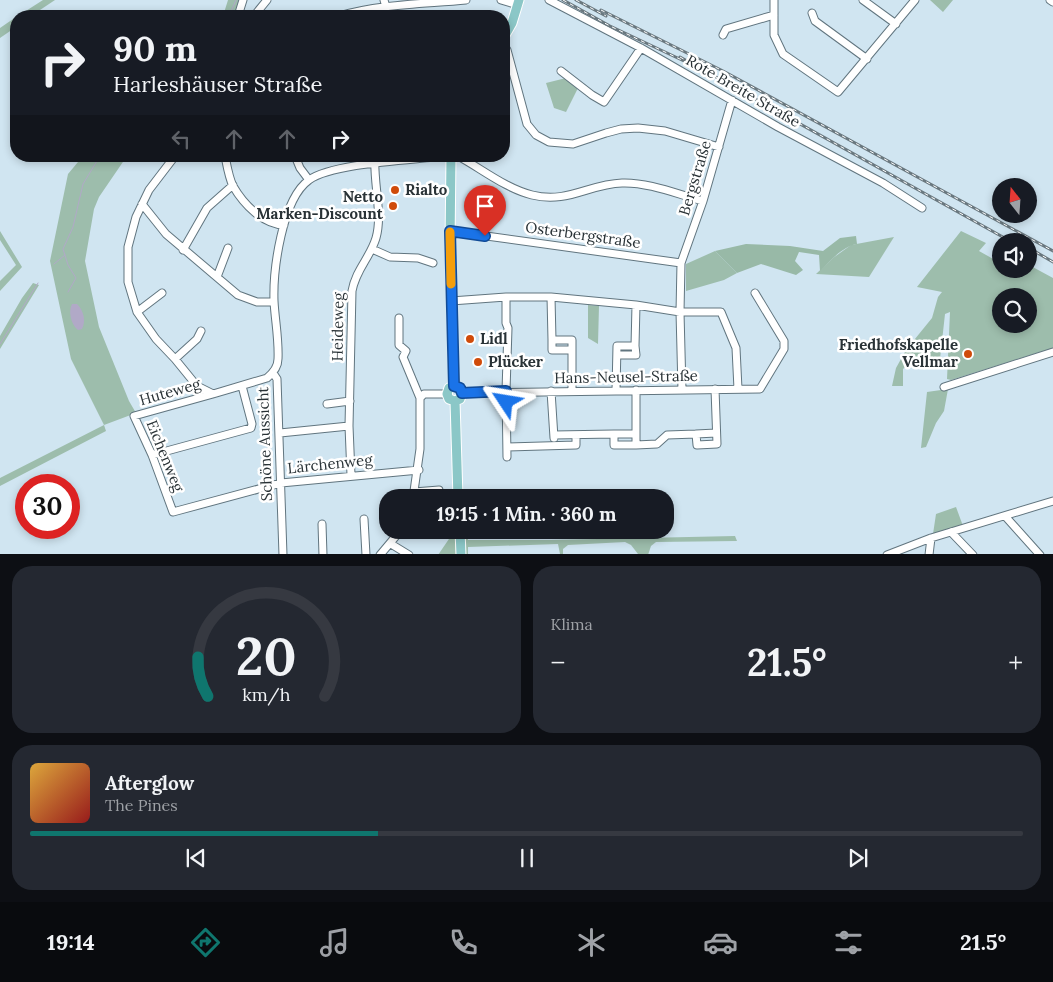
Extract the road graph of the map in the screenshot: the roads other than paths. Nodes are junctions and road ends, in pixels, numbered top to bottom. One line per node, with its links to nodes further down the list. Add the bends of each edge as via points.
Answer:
1 (267, 0): 10 (street)
2 (466, 0): 9 (street)
3 (501, 0): 8 (street)
4 (549, 0): 17 (street, Rote Breite Straße)
5 (774, 0): 13 (street)
6 (862, 0): 14 (street)
7 (915, 0): 14 (street)
8 (518, 2): 15 (main road)
9 (385, 4): 11 (street)
10 (259, 10)
11 (362, 10)
12 (812, 13): 18 (street, via 815,21)
13 (774, 15): 16 (street, via 726,29); 18 (street, via 774,35 783,54 838,92)
14 (896, 24): 18 (street)
15 (510, 26)
16 (723, 35)
17 (641, 48): 20 (street, via 604,102); 21 (street, Rote Breite Straße)
18 (867, 59)
19 (510, 61): 22 (street, via 528,124 536,135 549,142 573,144 621,129 638,128 665,131)
20 (561, 71)
21 (732, 100): 22 (street, Bergstraße); 34 (street, Rote Breite Straße)
22 (719, 147): 32 (street, Bergstraße)
23 (170, 162): 33 (street)
24 (227, 162): 31 (street)
25 (297, 162): 30 (street)
26 (365, 162): 30 (street, Schöne Aussicht, via 331,170)
27 (374, 162): 38 (street, Heideweg, via 378,218 377,237)
28 (451, 162): 36 (main road)
29 (468, 162): 32 (street, via 510,187 532,195 561,197 609,184 637,183)
30 (309, 180): 35 (street, Schöne Aussicht, via 290,205)
31 (233, 186): 35 (street, via 257,215 274,225); 39 (street, via 207,208)
32 (703, 201): 41 (street, Bergstraße)
33 (142, 204): 39 (street); 50 (street, via 128,247 128,282)
34 (922, 208)
35 (284, 225): 48 (street, Schöne Aussicht, via 274,279)
36 (450, 231): 41 (street, Osterbergstraße); 47 (main road)
37 (228, 248): 42 (street)
38 (372, 249): 40 (street, via 390,257 418,258); 72 (street, Heideweg, via 357,273 352,291)
39 (183, 250): 42 (street)
40 (433, 263)
41 (682, 263): 51 (street, Bergstraße)
42 (217, 277): 48 (street, via 238,295 257,302)
43 (162, 293): 50 (street)
44 (755, 293): 61 (street, Hans-Neusel-Straße, via 784,341 784,349 760,389)
45 (506, 297): 46 (street); 47 (street); 65 (street)
46 (551, 297): 49 (street); 67 (street, via 552,340 572,340)
47 (451, 301): 58 (main road)
48 (274, 302): 56 (street, Schöne Aussicht, via 278,360)
49 (636, 305): 51 (street); 62 (street, via 635,346 617,346)
50 (137, 312): 55 (street, via 156,339)
51 (680, 312): 61 (street, via 721,312 736,348); 64 (street, Bergstraße)
52 (399, 318): 70 (street, via 399,345 406,351 403,357)
53 (201, 331): 55 (street)
54 (1053, 352): 59 (street)
55 (176, 359): 69 (street, via 197,386)
56 (273, 373): 57 (street, Huteweg); 76 (street, Schöne Aussicht, via 277,379)
57 (242, 386): 69 (street, Huteweg); 86 (street, via 251,428)
58 (454, 386): 68 (main road); 71 (main road, via 449,388)
59 (944, 387)
60 (715, 389): 61 (street, Hans-Neusel-Straße); 64 (street, Hans-Neusel-Straße); 80 (street)
61 (738, 389)
62 (616, 390): 63 (street, Hans-Neusel-Straße); 67 (street, Hans-Neusel-Straße)
63 (636, 390): 64 (street, Hans-Neusel-Straße); 78 (street)
64 (682, 390)
65 (506, 391): 66 (street, Hans-Neusel-Straße); 68 (street, Hans-Neusel-Straße); 85 (street)
66 (551, 391): 67 (street, Hans-Neusel-Straße); 81 (street)
67 (572, 392)
68 (462, 393): 71 (main road, via 460,399)
69 (213, 394): 74 (street, Huteweg)
70 (420, 398): 71 (street, via 424,394); 88 (street)
71 (451, 398): 92 (main road)
72 (350, 401): 73 (street); 75 (street, Heideweg)
73 (327, 404)
74 (134, 416): 86 (street, Eichenweg)
75 (349, 426): 76 (street); 89 (street, Heideweg)
76 (280, 434): 90 (street, Schöne Aussicht)
77 (614, 434): 78 (street); 82 (street); 83 (street, via 614,445)
78 (636, 434): 83 (street)
79 (696, 434): 80 (street); 80 (street, via 697,445 717,444); 83 (street, via 667,435 657,444)
80 (716, 434)
81 (554, 435): 82 (street); 84 (street)
82 (576, 435): 84 (street, via 576,446)
83 (636, 444)
84 (554, 445): 85 (street)
85 (507, 447): 87 (street)
86 (152, 455): 90 (street, Eichenweg, via 173,512)
87 (507, 457)
88 (418, 470): 89 (street, Lärchenweg); 91 (street)
89 (351, 475): 90 (street, Lärchenweg)
90 (281, 483): 102 (street, Schöne Aussicht)
91 (415, 489)
92 (457, 489)
93 (1053, 501): 94 (street)
94 (1005, 516): 97 (street); 111 (street)
95 (364, 520): 104 (street)
96 (322, 524): 103 (street)
97 (951, 532): 100 (street); 110 (street)
98 (395, 539): 101 (street)
99 (460, 539): 107 (main road)
100 (928, 539): 108 (street); 109 (street)
101 (391, 544): 105 (street); 106 (street)
102 (283, 554)
103 (323, 554)
104 (366, 554)
105 (380, 554)
106 (408, 554)
107 (460, 554)
108 (887, 554)
109 (929, 554)
110 (973, 554)
111 (1040, 554)

